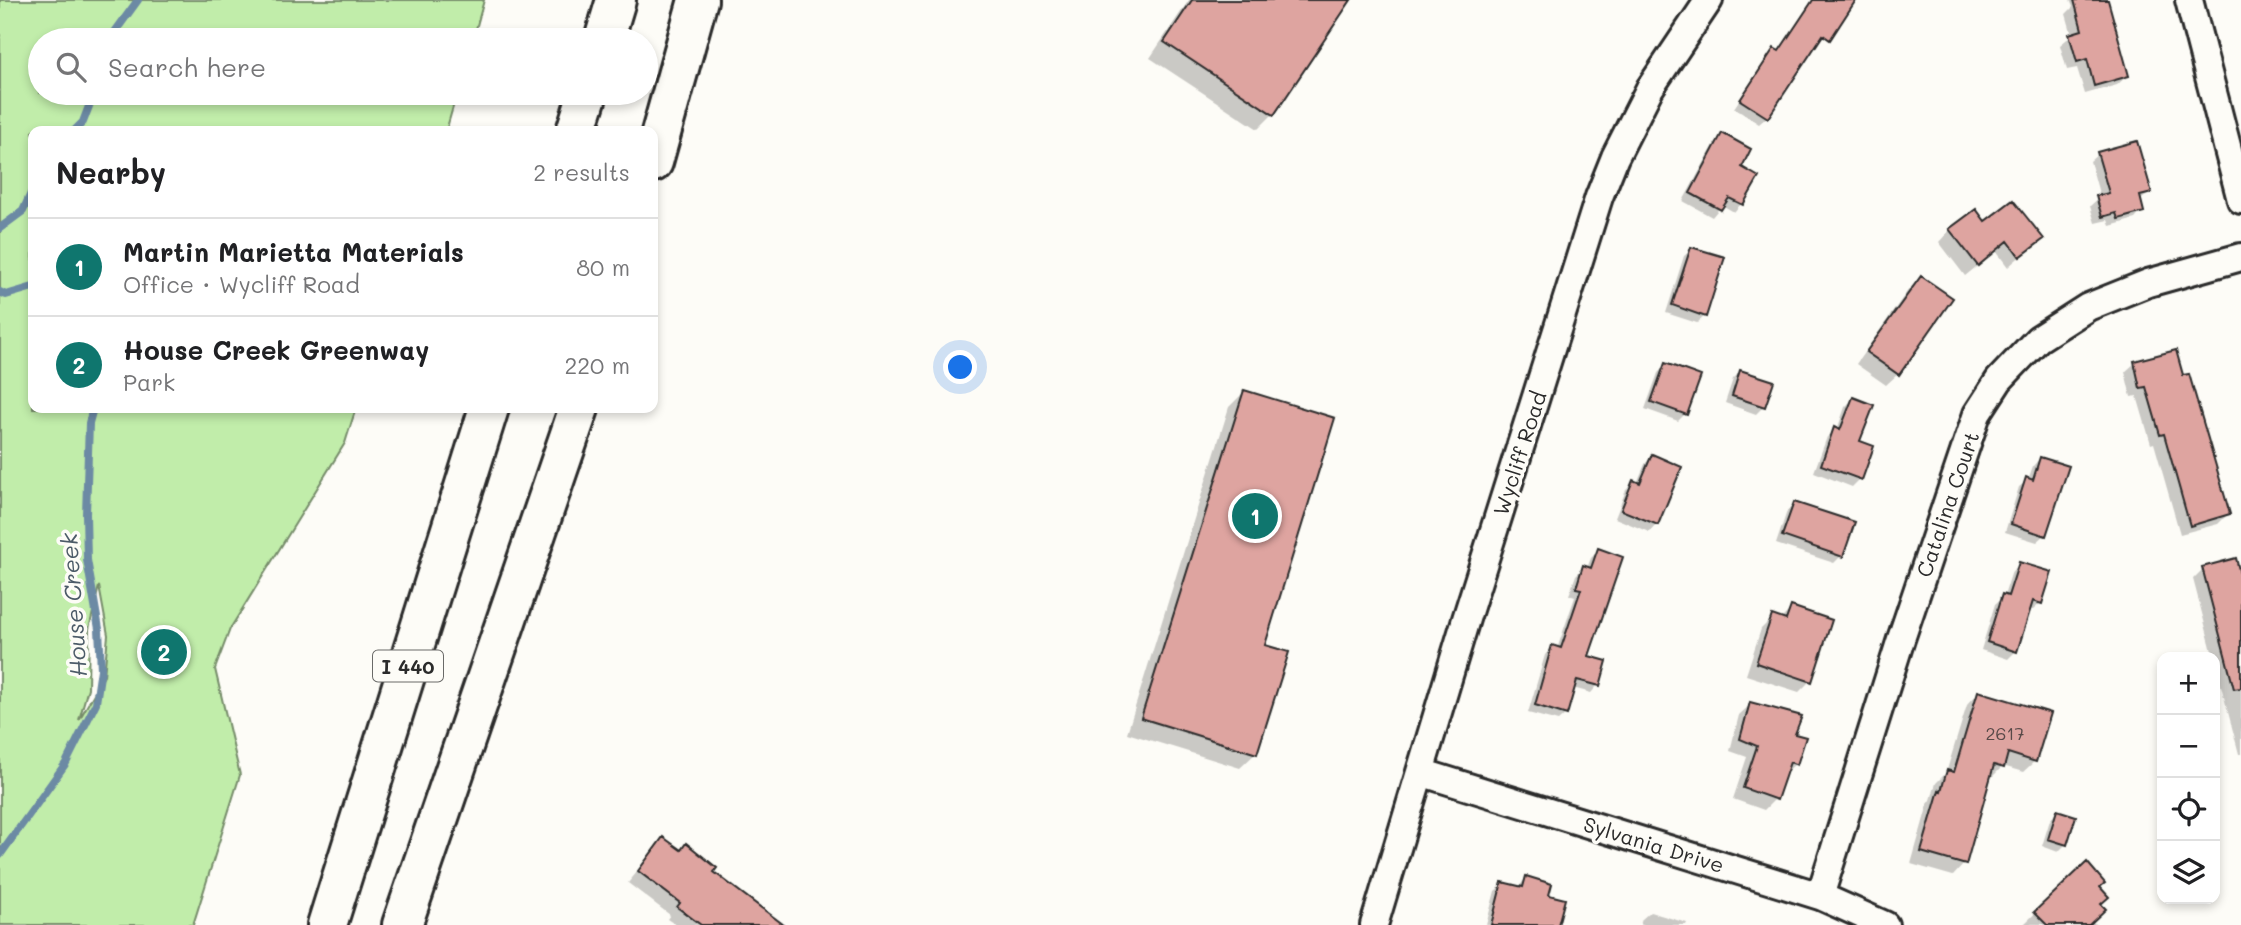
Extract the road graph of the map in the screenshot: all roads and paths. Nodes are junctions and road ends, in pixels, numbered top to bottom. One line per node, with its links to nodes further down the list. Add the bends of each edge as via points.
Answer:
1 (698, 0): 6 (highway)
2 (1709, 0): 11 (street, Wycliff Road, via 1650,88 1599,197)
3 (2189, 0): 7 (street)
4 (584, 105): 5 (highway)
5 (577, 126)
6 (658, 144)
7 (2241, 200)
8 (2241, 257): 12 (street, Catalina Court, via 2148,283 2088,307 2038,339 1999,380 1973,427)
9 (487, 413): 13 (highway, I 440)
10 (577, 413): 14 (highway)
11 (1420, 772): 12 (street, Sylvania Drive); 15 (street, Wycliff Road)
12 (1821, 896): 16 (street, Sylvania Drive)
13 (327, 925)
14 (402, 925)
15 (1374, 925)
16 (1885, 925)

